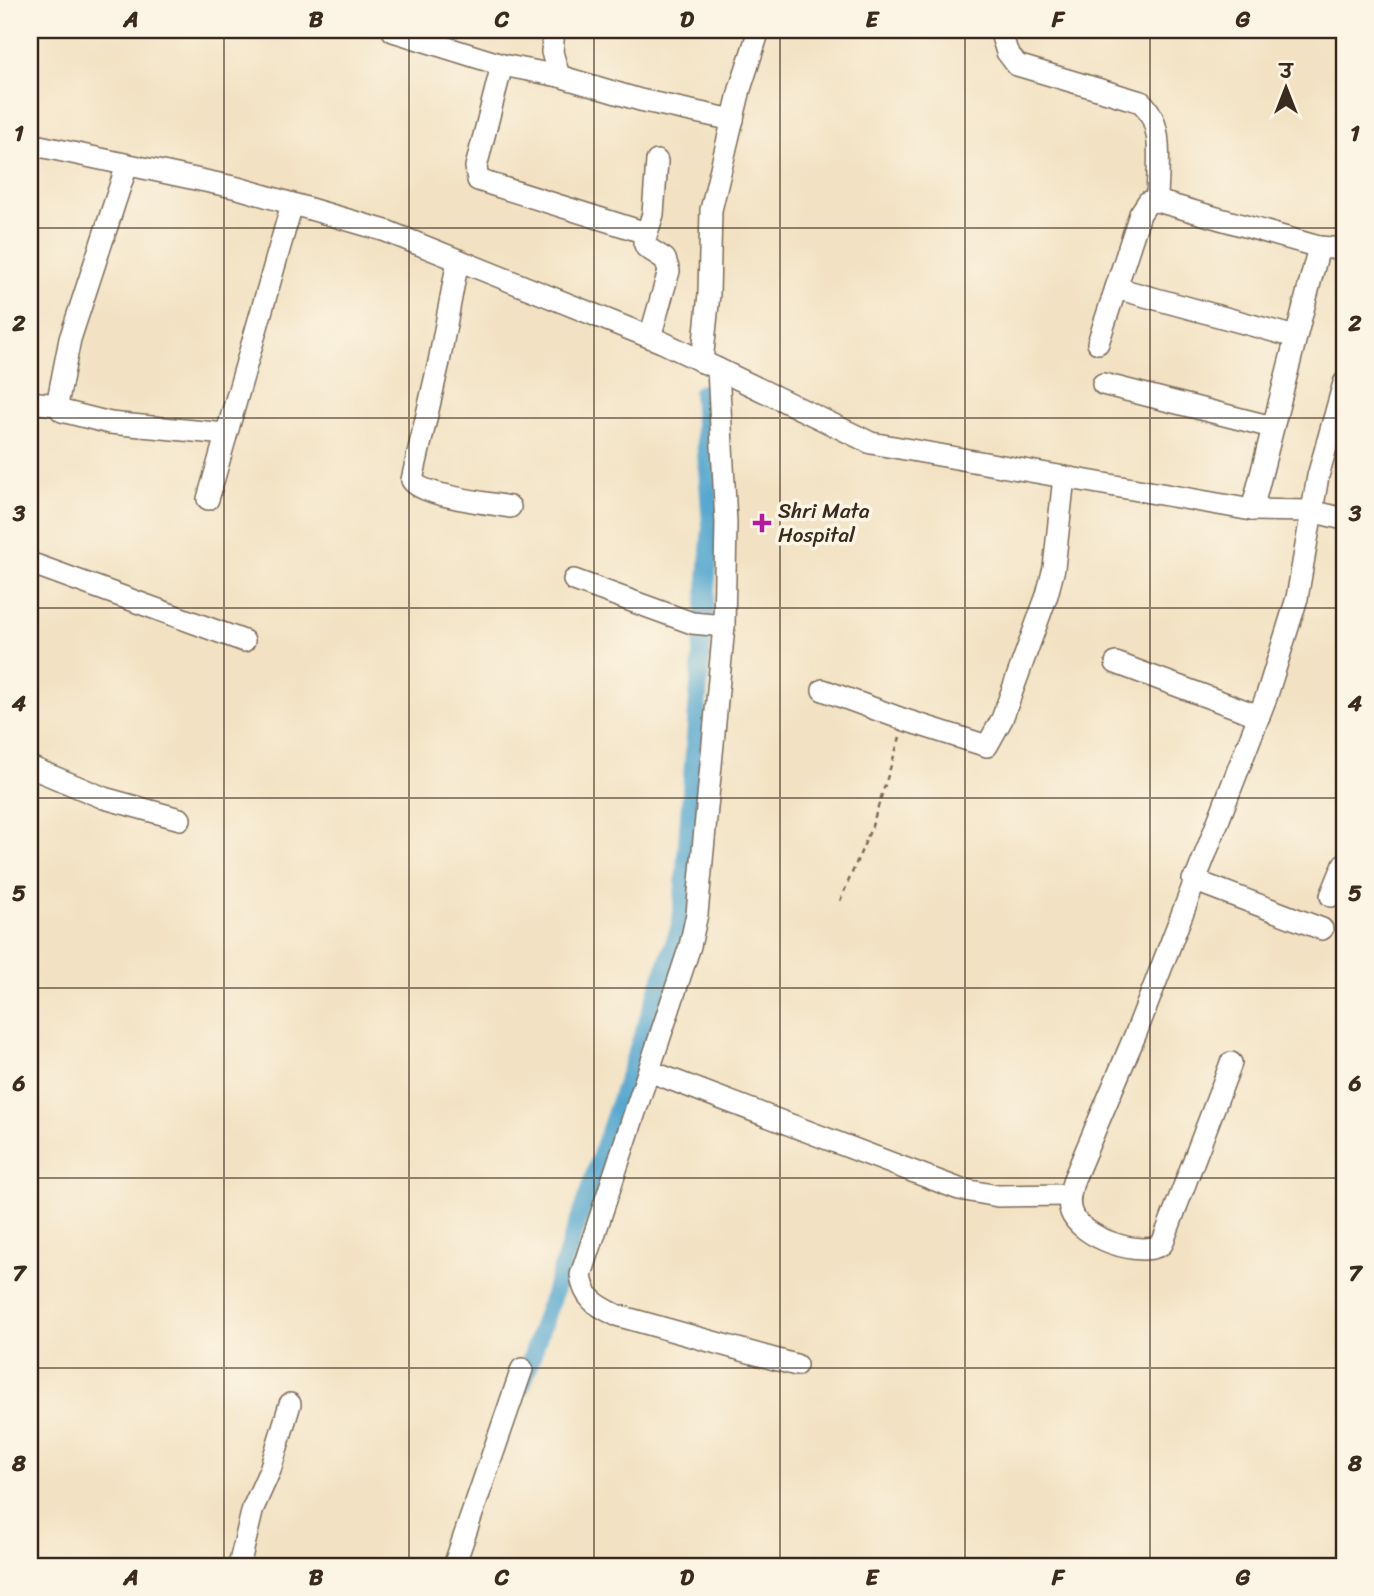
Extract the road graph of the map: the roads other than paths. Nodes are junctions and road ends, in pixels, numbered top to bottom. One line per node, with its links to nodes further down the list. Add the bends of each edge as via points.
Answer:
1 (554, 30): 6 (street, via 552,52)
2 (759, 30): 7 (street)
3 (1000, 30): 11 (street, via 1017,65 1141,102 1149,109 1156,130)
4 (393, 31): 5 (street)
5 (502, 65): 6 (street); 13 (street, via 475,167 478,180)
6 (559, 76): 7 (street)
7 (733, 120): 21 (street, via 711,210)
8 (30, 144): 10 (street)
9 (657, 161): 13 (street, via 653,214)
10 (127, 165): 12 (street); 25 (street, via 70,339)
11 (1157, 201): 14 (street); 17 (street, via 1148,202 1140,214)
12 (292, 204): 16 (street, via 386,231); 27 (street)
13 (646, 233): 18 (street, via 646,247 665,259 669,271)
14 (1319, 247): 15 (street); 19 (street)
15 (1344, 249)
16 (458, 260): 18 (street); 30 (street, via 412,480 432,492)
17 (1116, 288): 19 (street); 20 (street)
18 (650, 337): 21 (street)
19 (1296, 337): 26 (street)
20 (1098, 343)
21 (710, 365): 28 (street, via 871,443); 36 (street, via 726,523)
22 (1344, 383): 32 (street)
23 (1103, 384): 26 (street)
24 (30, 402): 25 (street)
25 (57, 405): 27 (street, via 62,411 110,423)
26 (1272, 427): 31 (street)
27 (226, 435): 29 (street)
28 (1065, 477): 31 (street); 39 (street, via 1054,568 988,746)
29 (208, 499)
30 (510, 507)
31 (1252, 510): 32 (street)
32 (1311, 511): 33 (street); 40 (street, via 1297,598)
33 (1344, 519)
34 (30, 563): 37 (street)
35 (574, 580): 36 (street, via 643,608)
36 (715, 625): 48 (street, via 697,915)
37 (244, 641)
38 (1116, 663): 40 (street)
39 (823, 690)
40 (1259, 716): 44 (street)
41 (30, 767): 42 (street, via 104,798)
42 (180, 819)
43 (1344, 864): 45 (street)
44 (1194, 880): 46 (street); 49 (street)
45 (1331, 896)
46 (1322, 929)
47 (1231, 1063): 49 (street, via 1162,1244 1142,1250 1086,1231 1070,1211)
48 (649, 1071): 49 (street, via 959,1189 998,1196); 50 (street, via 581,1276 583,1291 593,1303 616,1315)
49 (1070, 1195)
50 (796, 1365)
51 (522, 1369): 54 (street)
52 (290, 1404): 53 (street, via 253,1508)
53 (239, 1566)
54 (454, 1566)

